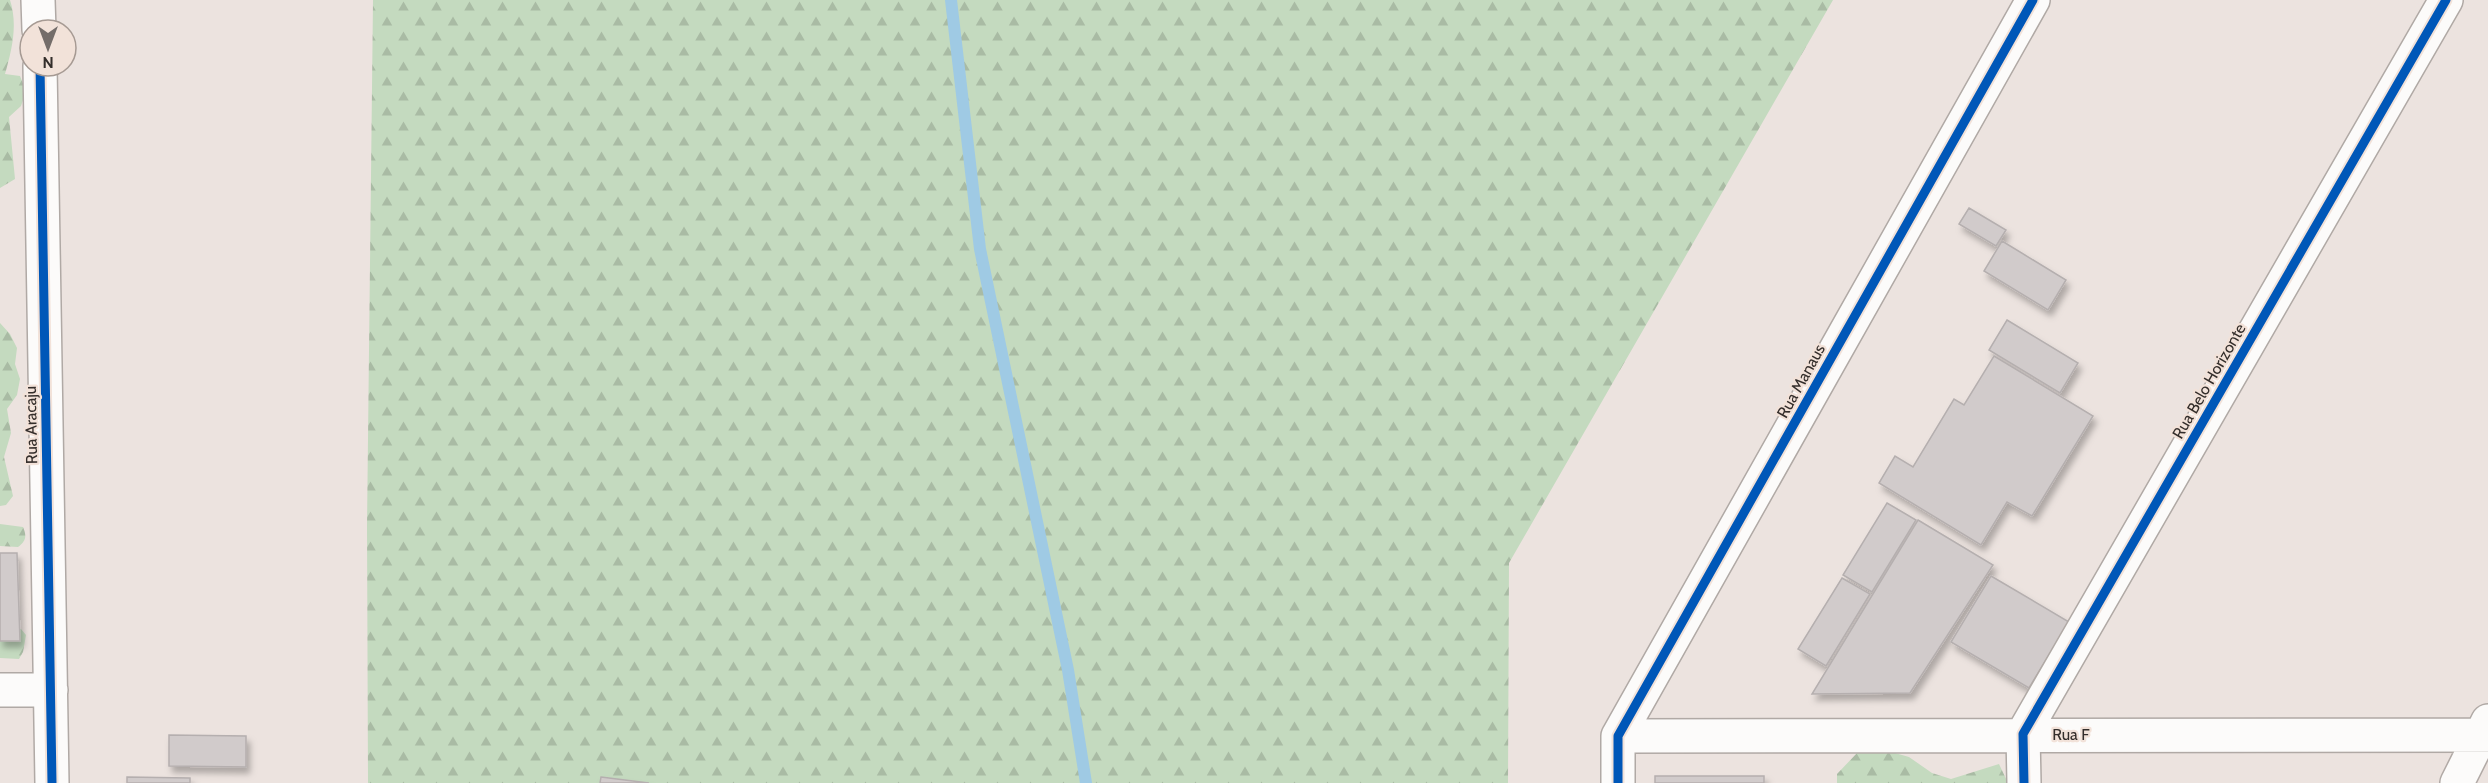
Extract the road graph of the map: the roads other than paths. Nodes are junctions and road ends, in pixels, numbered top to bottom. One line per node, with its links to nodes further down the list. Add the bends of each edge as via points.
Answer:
1 (38, 0): 4 (street)
2 (2033, 0): 10 (street, Rua Manaus)
3 (2446, 0): 9 (street, Rua Belo Horizonte)
4 (39, 18)
5 (40, 78): 7 (street, Rua Aracaju)
6 (0, 690): 7 (street)
7 (51, 690): 11 (street, Rua Aracaju)
8 (2486, 730): 9 (street, Rua F); 14 (street)
9 (2023, 734): 10 (street, Rua F); 13 (street)
10 (1617, 736): 12 (street)
11 (52, 783)
12 (1618, 783)
13 (2024, 783)
14 (2457, 783)

